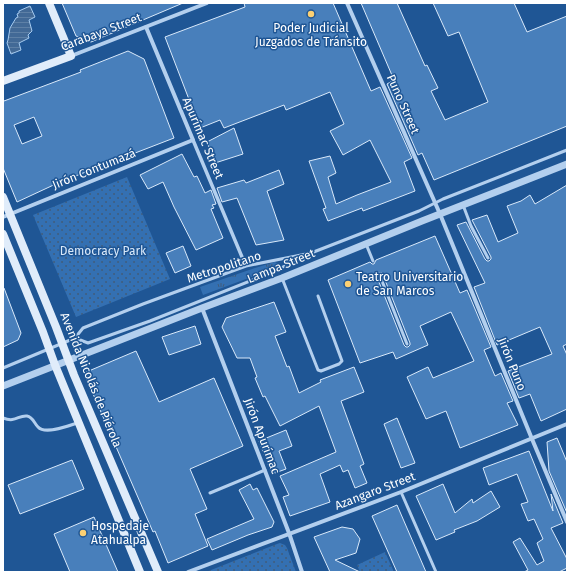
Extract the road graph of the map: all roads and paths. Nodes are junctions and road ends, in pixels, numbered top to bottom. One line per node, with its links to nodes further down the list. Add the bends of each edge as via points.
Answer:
1 (49, 3): 5 (main road)
2 (207, 3): 4 (street, Carabaya Street)
3 (347, 3): 11 (street, Puno Street)
4 (146, 27): 5 (street, Carabaya Street); 7 (street, Apurímac Street)
5 (71, 56): 6 (main road, Carabaya Street)
6 (3, 81)
7 (194, 140): 14 (street, Jirón Contumazá); 18 (street, Apurímac Street)
8 (567, 150): 11 (lane, Metropolitano)
9 (567, 164): 12 (street, Lampa Street)
10 (3, 197): 14 (main road, Avenida Nicolás de Piérola)
11 (435, 203): 13 (street, Puno Street); 17 (lane, Metropolitano)
12 (463, 205): 13 (street, Lampa Street); 19 (lane)
13 (440, 214): 16 (street, Lampa Street); 36 (street, Jirón Puno)
14 (6, 216): 26 (main road, Avenida Nicolás de Piérola)
15 (3, 234): 28 (main road)
16 (366, 244): 20 (lane); 22 (street, Lampa Street)
17 (311, 252): 25 (lane, Metropolitano, via 246,266 83,328); 25 (lane, via 275,271 143,324 88,343)
18 (242, 258)
19 (488, 258)
20 (373, 261)
21 (380, 276): 27 (lane)
22 (282, 278): 23 (lane, via 318,370 321,371 342,361); 24 (street, Lampa Street)
23 (318, 296)
24 (202, 308): 29 (street, Lampa Street); 37 (street, Jirón Apurímac)
25 (75, 338): 26 (lane, Metropolitano)
26 (62, 344): 28 (lane, Metropolitano); 29 (main road, Avenida Nicolás de Piérola)
27 (407, 344)
28 (49, 349): 30 (main road); 31 (lane, Metropolitano)
29 (68, 360): 30 (street, Lampa Street); 43 (main road, Avenida Nicolás de Piérola)
30 (54, 365): 32 (street, Lampa Street); 34 (main road)
31 (3, 368)
32 (3, 386)
33 (3, 418): 34 (lane, via 15,420 30,416 42,430)
34 (78, 423): 42 (main road)
35 (567, 424): 36 (street, Azangaro Street)
36 (532, 439): 38 (street, Azangaro Street); 40 (street, Jirón Puno)
37 (265, 470): 39 (lane); 41 (street, Jirón Apurímac)
38 (401, 492): 41 (street, Azangaro Street); 46 (lane)
39 (210, 493)
40 (567, 522)
41 (289, 533): 44 (street, Azangaro Street); 45 (street, Jirón Apurímac)
42 (140, 572)
43 (158, 572)
44 (188, 572)
45 (302, 572)
46 (436, 572)

